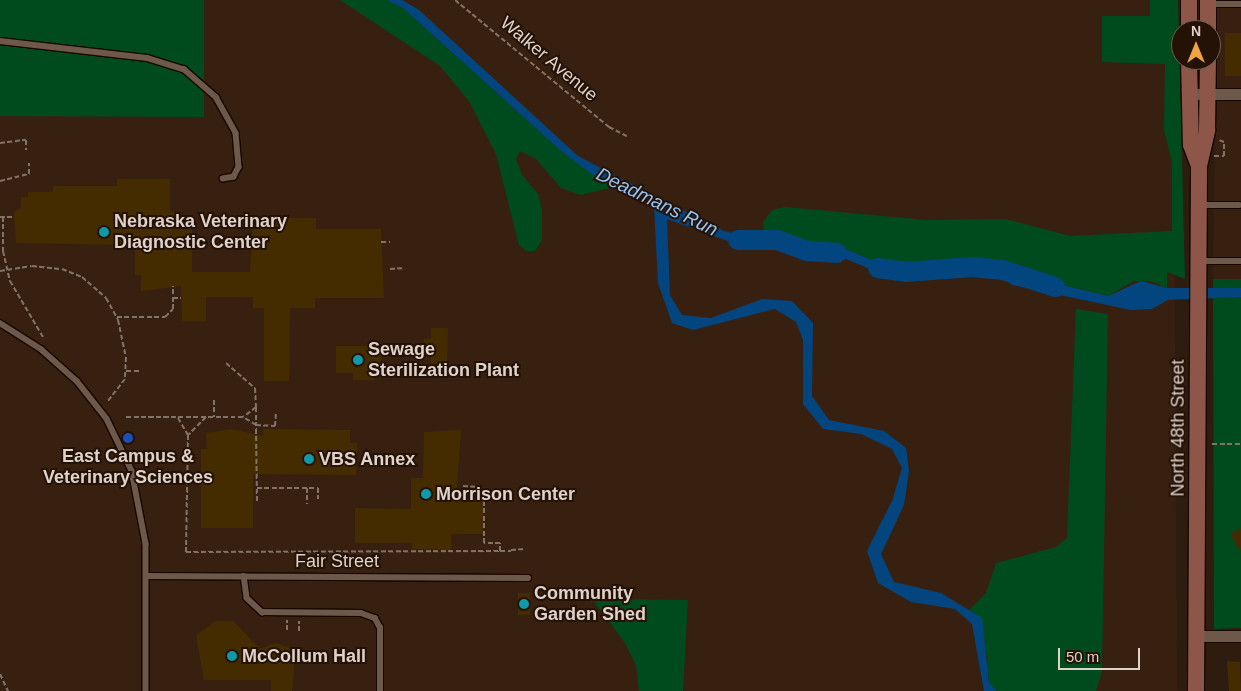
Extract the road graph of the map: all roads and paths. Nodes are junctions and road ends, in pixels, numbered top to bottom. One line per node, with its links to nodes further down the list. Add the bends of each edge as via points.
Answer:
1 (455, 0): 13 (path, Walker Avenue, via 609,127)
2 (1189, 0): 5 (main road)
3 (1208, 2): 4 (lane); 6 (main road)
4 (1241, 4)
5 (1189, 20)
6 (1208, 20)
7 (0, 41): 20 (lane, via 148,58 184,68 216,97 236,133 239,166 234,178)
8 (1189, 70): 10 (main road, North 48th Street)
9 (1208, 70): 11 (main road, North 48th Street)
10 (1189, 94): 11 (street); 19 (main road, North 48th Street, via 1191,145)
11 (1207, 94): 12 (street); 19 (main road, North 48th Street, via 1206,145)
12 (1241, 94)
13 (627, 136)
14 (0, 143): 16 (path, via 26,140)
15 (1214, 143): 17 (path, via 1223,141 1224,154)
16 (26, 150)
17 (1214, 156)
18 (29, 163): 21 (path, via 29,174)
19 (1199, 166): 22 (main road, North 48th Street)
20 (223, 179)
21 (0, 181)
22 (1199, 205): 23 (lane); 28 (main road, North 48th Street)
23 (1239, 205)
24 (2, 217): 25 (path); 31 (path)
25 (14, 217)
26 (381, 242): 27 (path)
27 (390, 242)
28 (1199, 261): 29 (lane); 71 (main road, North 48th Street)
29 (1241, 261)
30 (405, 268): 32 (path)
31 (6, 269): 33 (path); 37 (path, via 40,266 75,273 100,292); 39 (path, via 20,305)
32 (390, 269)
33 (0, 271)
34 (173, 286): 35 (path)
35 (173, 298): 36 (path); 37 (path, via 173,310 164,317)
36 (181, 298)
37 (117, 317): 41 (path, via 125,346)
38 (0, 323): 66 (lane, via 60,364 107,419 126,456 139,497)
39 (43, 338)
40 (226, 363): 45 (path, via 255,388)
41 (126, 371): 42 (path); 44 (path, via 122,386)
42 (141, 371)
43 (214, 400): 50 (path)
44 (107, 402)
45 (256, 407): 51 (path); 52 (path)
46 (276, 412): 52 (path, via 275,426)
47 (126, 417): 48 (path)
48 (178, 417): 49 (path); 53 (path)
49 (206, 417): 50 (path); 53 (path)
50 (214, 417): 51 (path)
51 (243, 417): 52 (path)
52 (256, 425): 58 (path)
53 (188, 434): 65 (path, via 186,552)
54 (1212, 444): 55 (path)
55 (1241, 444)
56 (462, 486): 57 (path)
57 (480, 487)
58 (257, 488): 59 (path); 62 (path)
59 (307, 488): 60 (path, via 318,488); 63 (path)
60 (318, 499)
61 (484, 499): 65 (path, via 484,542 500,543)
62 (257, 501)
63 (307, 504)
64 (525, 549): 65 (path)
65 (500, 551)
66 (146, 576): 67 (lane, Fair Street); 75 (lane)
67 (244, 576): 68 (lane, Fair Street); 69 (lane, via 247,598 256,609)
68 (528, 578)
69 (299, 613): 70 (path); 76 (lane, via 375,618 380,627)
70 (299, 631)
71 (1197, 636): 72 (street); 77 (main road, North 48th Street)
72 (1241, 636)
73 (0, 674): 74 (path)
74 (8, 691)
75 (146, 691)
76 (380, 691)
77 (1196, 691)

